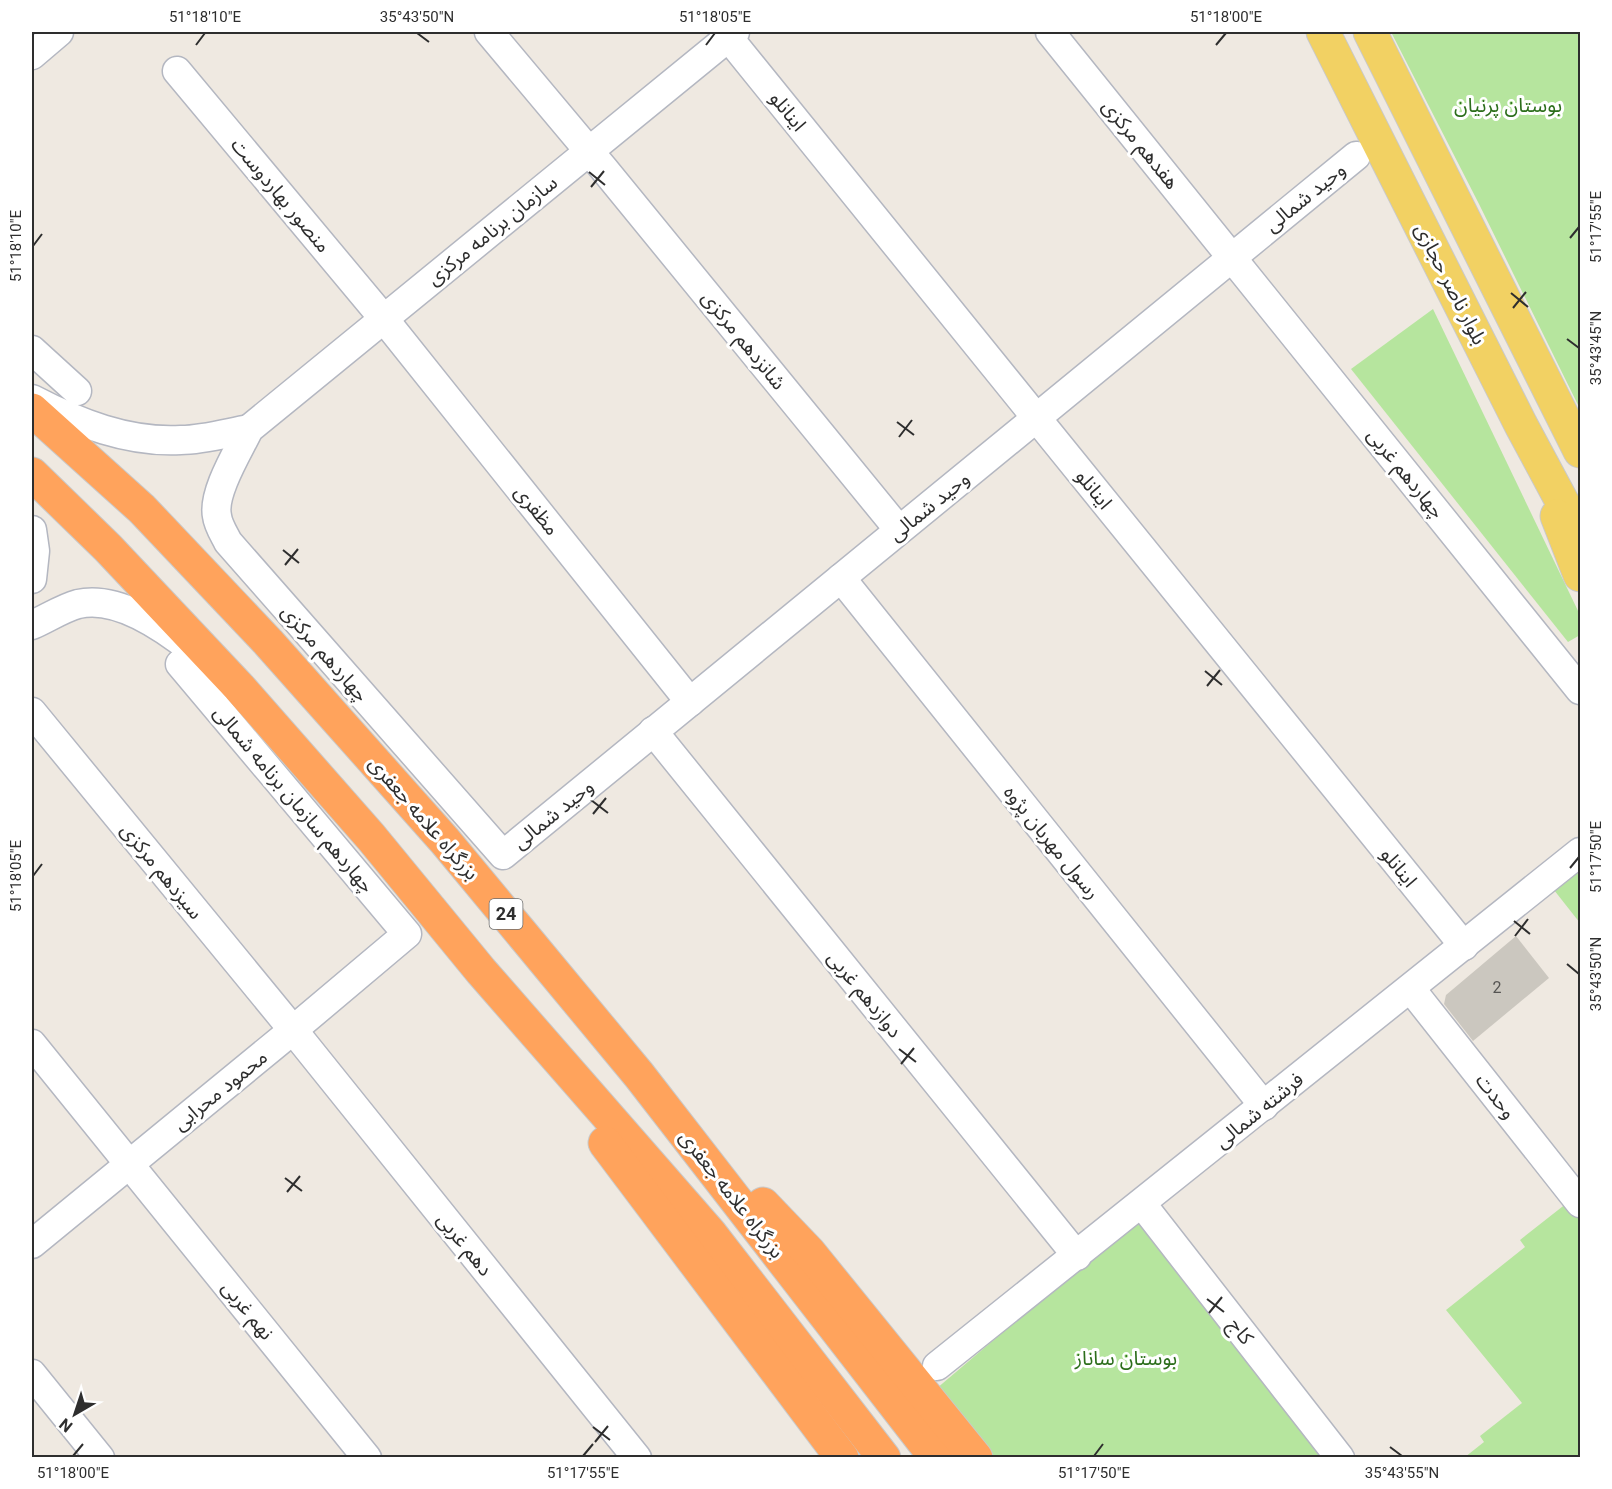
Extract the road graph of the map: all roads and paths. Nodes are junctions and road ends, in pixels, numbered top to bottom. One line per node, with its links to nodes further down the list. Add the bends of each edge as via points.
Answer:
1 (59, 32): 7 (street)
2 (489, 32): 9 (street, شانزدهم مرکزی)
3 (1050, 32): 11 (street, هفدهم مرکزی)
4 (1323, 32): 19 (main road, بلوار ناصر حجازی)
5 (1371, 32): 16 (main road)
6 (729, 33): 9 (street, سازمان برنامه مرکزی); 18 (street, اینانلو)
7 (32, 54)
8 (177, 70): 12 (street, منصور بهاردوست)
9 (588, 150): 12 (street, سازمان برنامه مرکزی); 25 (street, شانزدهم مرکزی)
10 (1356, 156): 11 (street, وحید شمالی)
11 (1232, 257): 18 (street, وحید شمالی); 33 (street, چهاردهم غربی)
12 (384, 318): 20 (street, سازمان برنامه مرکزی); 34 (street, مظفری)
13 (32, 350): 14 (street)
14 (77, 391)
15 (32, 399): 20 (street, via 100,429 132,437 183,440)
16 (1559, 406): 21 (main road); 22 (main road)
17 (32, 410): 45 (highway, بزرگراه علامه جعفری / 24, via 142,509 268,642 445,840)
18 (1036, 418): 25 (street, وحید شمالی); 40 (street, اینانلو)
19 (1521, 425): 26 (main road, بلوار ناصر حجازی); 27 (main road)
20 (249, 429): 38 (street, چهاردهم مرکزی, via 219,494 216,515 228,542)
21 (1581, 441)
22 (1581, 451)
23 (32, 474): 32 (highway, بزرگراه علامه جعفری)
24 (32, 530): 29 (street)
25 (899, 530): 28 (street, وحید شمالی)
26 (1581, 535)
27 (1581, 575)
28 (841, 578): 34 (street, وحید شمالی); 46 (street, رسول مهربان پژوه)
29 (32, 579)
30 (32, 625): 32 (street, via 78,604 98,602 124,608 169,632)
31 (180, 663): 39 (street, چهاردهم سازمان برنامه شمالی)
32 (239, 687): 41 (highway, بزرگراه علامه جعفری)
33 (1581, 690)
34 (690, 702): 36 (street, وحید شمالی)
35 (32, 712): 43 (street, سیزدهم مرکزی)
36 (653, 731): 38 (street, وحید شمالی); 51 (street, دوازدهم غربی)
37 (1581, 852): 40 (street, فرشته شمالی)
38 (503, 855)
39 (407, 934): 43 (street, محمود محرابی)
40 (1464, 946): 42 (street, فرشته شمالی)
41 (482, 971): 57 (highway); 58 (highway, بزرگراه علامه جعفری, via 710,1233)
42 (1411, 988): 46 (street, فرشته شمالی); 48 (street, وحدت)
43 (293, 1030): 47 (street, محمود محرابی); 56 (street, دهم غربی)
44 (32, 1044): 47 (street, نهم غربی)
45 (639, 1074): 59 (highway, بزرگراه علامه جعفری / 24); 60 (highway, via 809,1252)
46 (1264, 1106): 49 (street, فرشته شمالی)
47 (129, 1163): 50 (street, محمود محرابی); 55 (street, نهم غربی)
48 (1581, 1203)
49 (1142, 1204): 51 (street, فرشته شمالی); 61 (street, کاج)
50 (32, 1244)
51 (1077, 1256): 52 (street, فرشته شمالی)
52 (937, 1366)
53 (32, 1374): 54 (street)
54 (100, 1458)
55 (367, 1458)
56 (637, 1458)
57 (842, 1458)
58 (884, 1458)
59 (936, 1458)
60 (976, 1458)
61 (1340, 1458)

